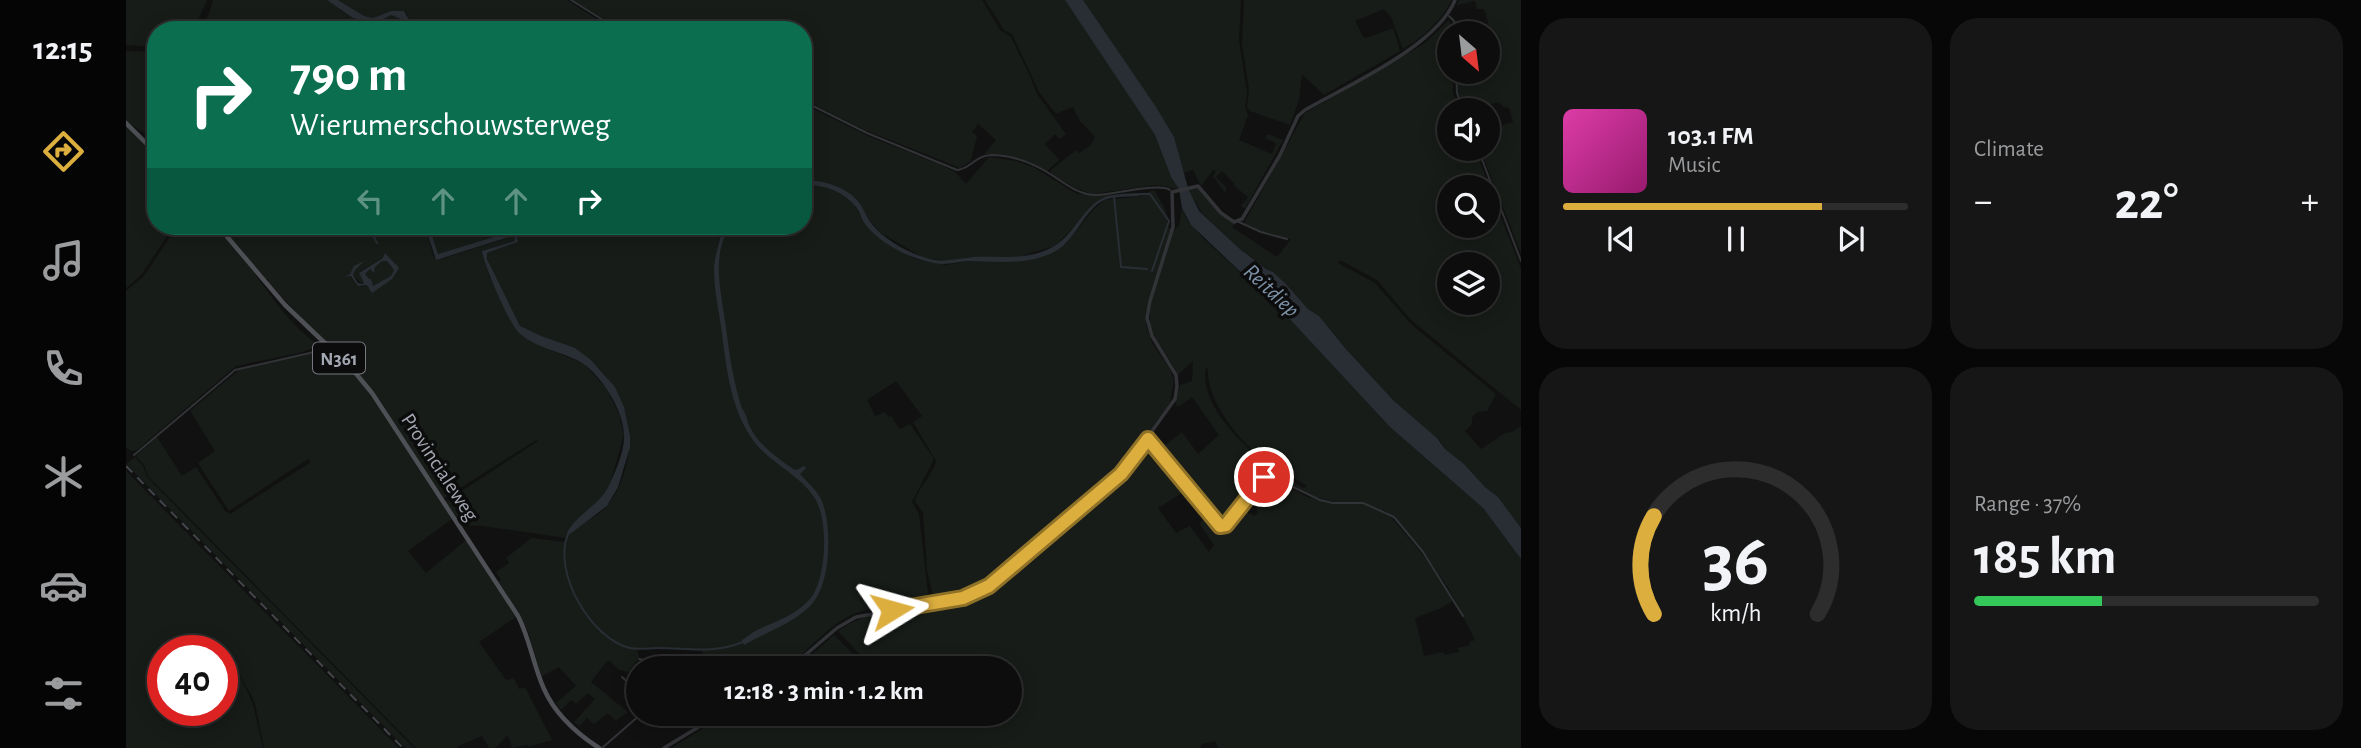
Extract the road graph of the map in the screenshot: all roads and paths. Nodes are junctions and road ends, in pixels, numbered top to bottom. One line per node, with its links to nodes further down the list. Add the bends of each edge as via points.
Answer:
1 (571, 0): 4 (street)
2 (1455, 0): 3 (street)
3 (1448, 15): 5 (street); 11 (street, via 1417,45 1298,116 1269,175)
4 (605, 21)
5 (1454, 21)
6 (812, 106): 10 (street, via 867,134 957,170 980,156 1000,156 1031,164 1087,194 1161,186)
7 (126, 123): 8 (main road)
8 (147, 144)
9 (1483, 161): 14 (street)
10 (1172, 192): 11 (street, via 1202,188 1223,215); 16 (street, via 1173,227 1147,318 1174,371 1177,389 1171,407)
11 (1238, 221): 13 (street)
12 (226, 235): 15 (main road, Provincialeweg / N361)
13 (1287, 239)
14 (1521, 261)
15 (325, 345): 17 (street, via 314,352 237,369); 24 (main road, Provincialeweg / N361, via 372,393 506,597 524,629 552,704)
16 (1148, 439): 18 (street, via 1220,526 1226,525 1268,475 1320,500 1363,503 1386,512 1423,552); 19 (street, via 1121,474 989,586 957,599 856,617)
17 (134, 455)
18 (1463, 616)
19 (804, 656)
20 (622, 677): 21 (street)
21 (626, 681)
22 (626, 726): 24 (street)
23 (700, 726): 25 (street)
24 (599, 748)
25 (664, 748)

